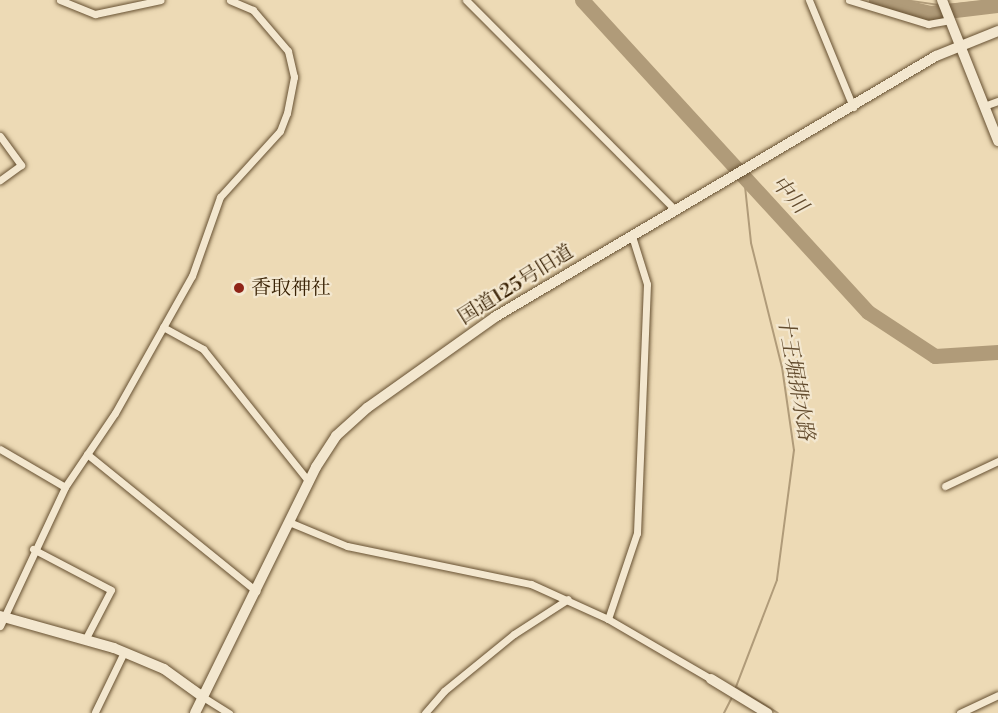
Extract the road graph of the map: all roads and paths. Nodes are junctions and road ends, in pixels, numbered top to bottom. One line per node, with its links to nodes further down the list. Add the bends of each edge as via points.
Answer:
1 (60, 0): 2 (street, via 94,14)
2 (161, 0)
3 (230, 0): 19 (street, via 253,9 288,51 293,91 280,131 220,198 192,276)
4 (466, 0): 17 (street)
5 (809, 0): 13 (street)
6 (849, 0): 8 (street, via 928,24)
7 (942, 0): 8 (street)
8 (952, 23): 10 (street)
9 (998, 31): 10 (street, 国道125号旧道)
10 (960, 45): 12 (street); 13 (street, 国道125号旧道)
11 (998, 101): 12 (street)
12 (984, 106): 15 (street)
13 (853, 107): 17 (street, 国道125号旧道)
14 (0, 136): 16 (street, via 21,165)
15 (998, 141)
16 (0, 180)
17 (675, 210): 18 (street, 国道125号旧道)
18 (632, 236): 23 (street, 国道125号旧道, via 495,317 367,408 336,436); 31 (street, via 647,284 637,533)
19 (163, 327): 21 (street); 23 (street, via 203,349)
20 (0, 448): 25 (street)
21 (87, 454): 25 (street); 28 (street)
22 (998, 461): 24 (street)
23 (309, 482): 26 (street, 国道125号旧道)
24 (945, 486)
25 (65, 487): 27 (street)
26 (289, 522): 28 (street, 国道125号旧道); 29 (street, via 348,546 531,584)
27 (33, 549): 30 (street); 32 (street, via 111,590)
28 (256, 591): 36 (street, 国道125号旧道)
29 (568, 599): 31 (street); 40 (street, via 514,634 444,690)
30 (1, 619): 32 (street)
31 (608, 619): 34 (street)
32 (86, 638): 33 (street)
33 (124, 652): 36 (street, via 164,669); 37 (street)
34 (711, 679): 41 (street)
35 (998, 695): 42 (street)
36 (203, 697): 38 (street, 国道125号旧道); 39 (street)
37 (94, 712)
38 (195, 713)
39 (229, 713)
40 (425, 713)
41 (767, 713)
42 (960, 713)

